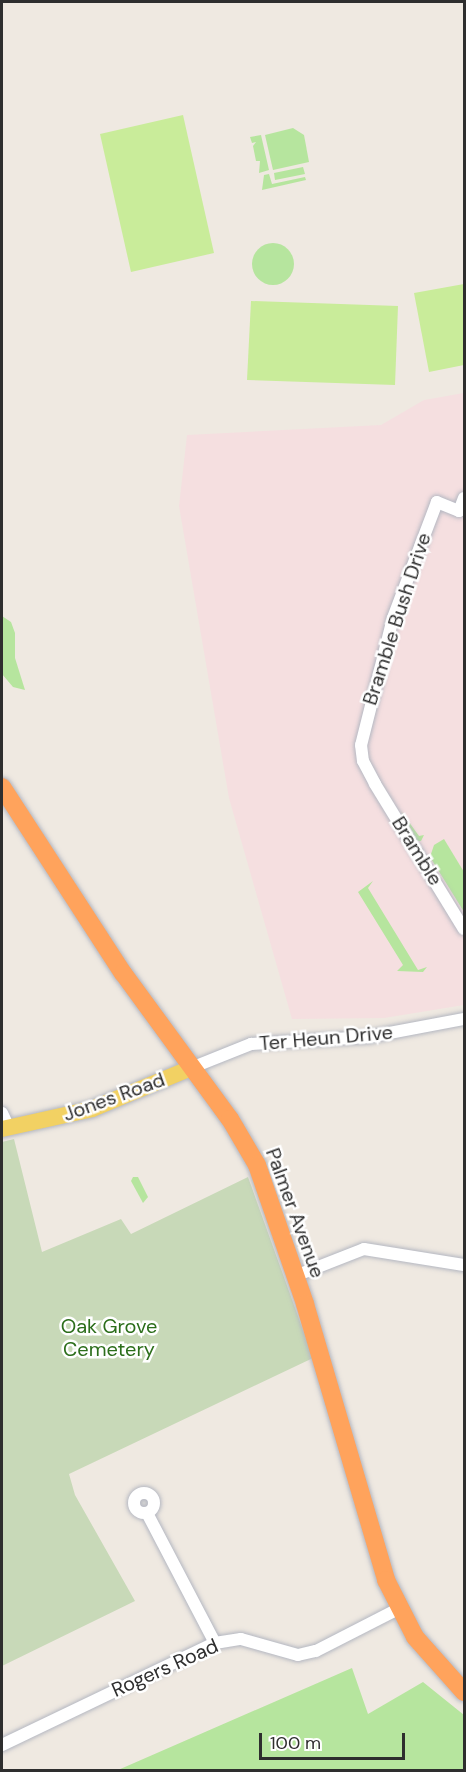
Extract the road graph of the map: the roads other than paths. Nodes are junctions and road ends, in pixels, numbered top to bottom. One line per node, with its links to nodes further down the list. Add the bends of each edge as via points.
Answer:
1 (465, 498): 3 (street, Bramble Bush Drive, via 459,511 437,502 393,618 366,712 363,761)
2 (2, 787): 6 (highway, Palmer Avenue, via 123,974)
3 (388, 805): 4 (street, Bramble)
4 (465, 928)
5 (465, 1019): 6 (street, Ter Heun Drive, via 376,1036 251,1044)
6 (191, 1068): 7 (main road, Jones Road, via 92,1109); 9 (highway, Palmer Avenue, via 230,1119 257,1165)
7 (4, 1123)
8 (465, 1265): 9 (street, via 364,1249)
9 (295, 1276): 11 (highway, Palmer Avenue, via 376,1551)
10 (147, 1513): 12 (street)
11 (398, 1609): 12 (street, Rogers Road, via 316,1651 298,1654 242,1639); 13 (highway, Palmer Avenue, via 426,1652)
12 (215, 1643): 14 (street, Rogers Road)
13 (465, 1692)
14 (2, 1745)

